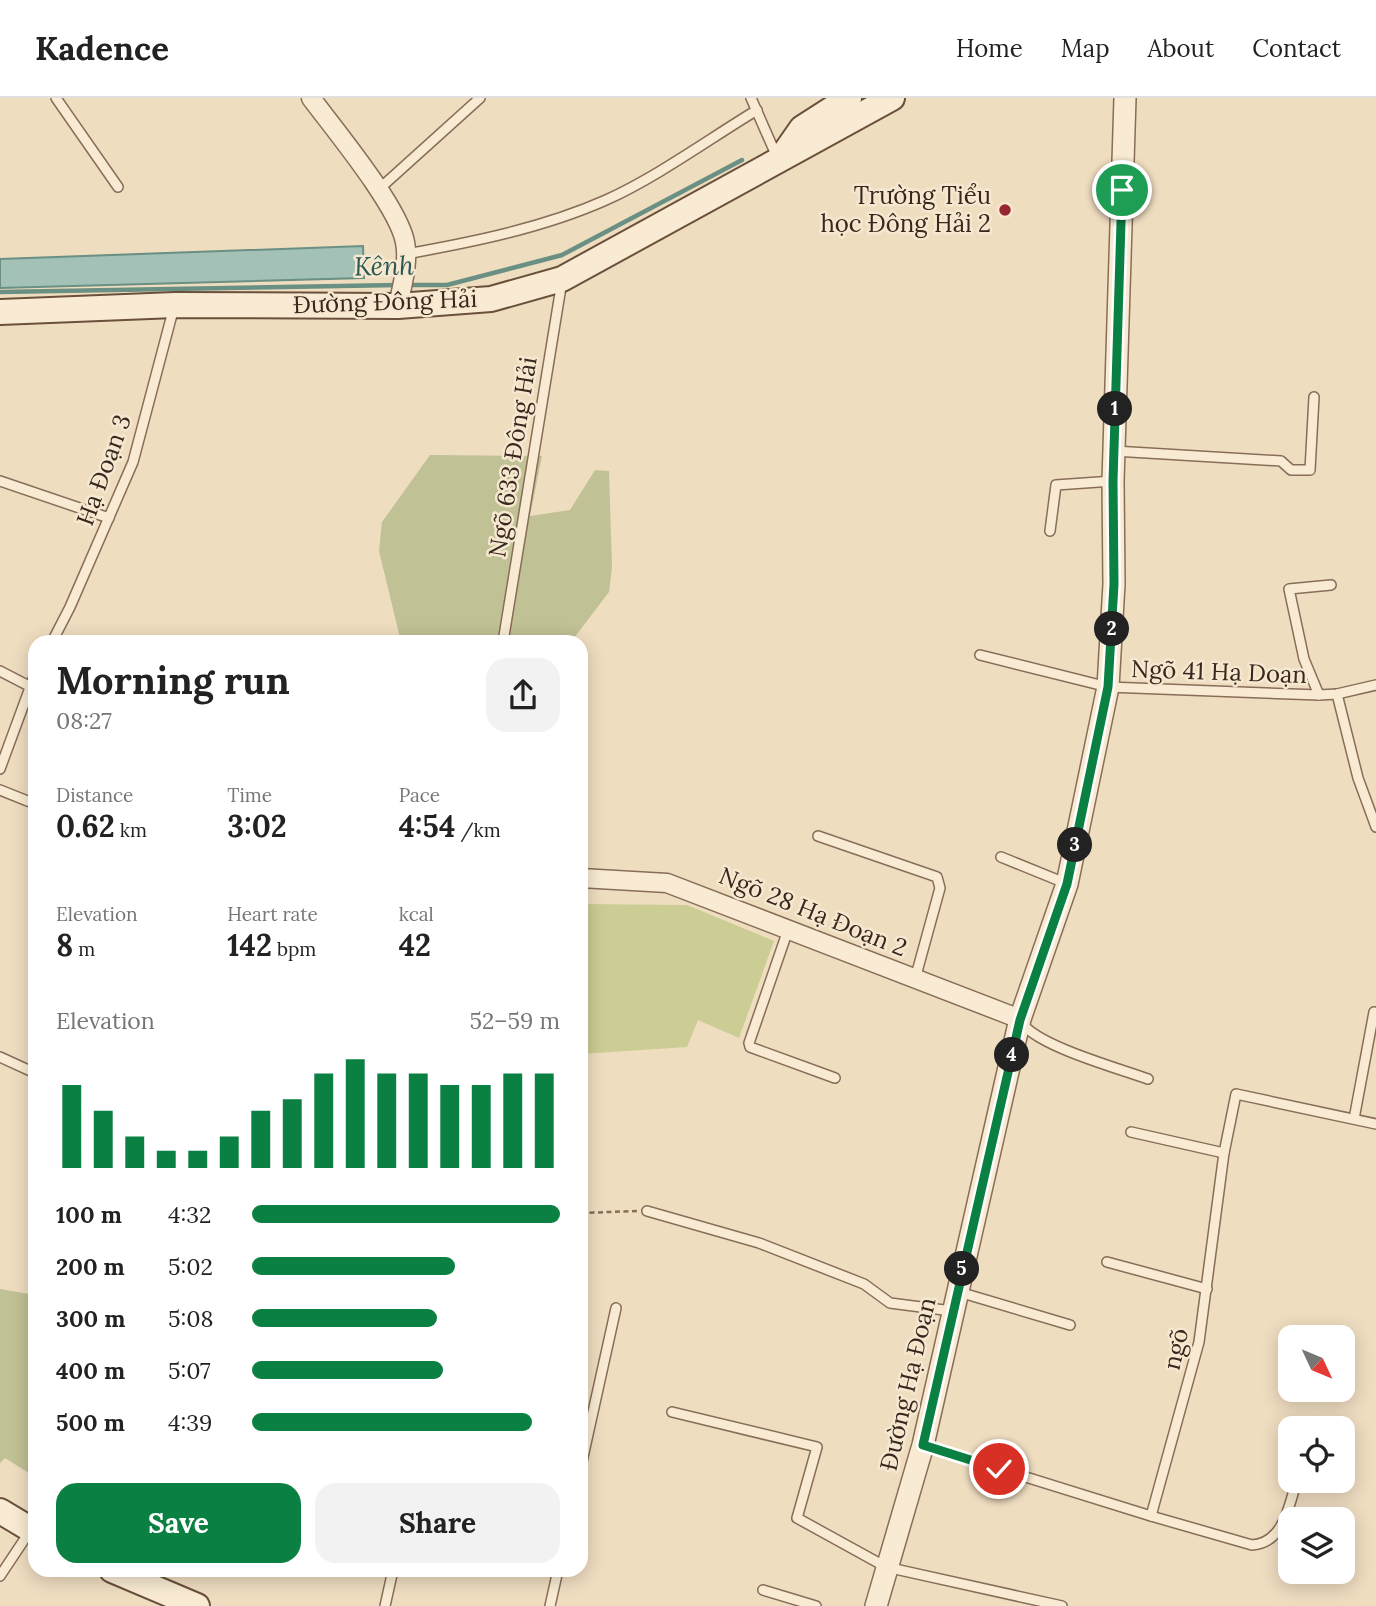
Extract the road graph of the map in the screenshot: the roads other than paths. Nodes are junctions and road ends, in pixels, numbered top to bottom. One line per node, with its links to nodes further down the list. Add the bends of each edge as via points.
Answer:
1 (55, 98): 10 (lane)
2 (311, 98): 11 (street)
3 (480, 98): 11 (lane)
4 (751, 98): 8 (lane)
5 (849, 98): 9 (main road, Đường Đông Hải, via 802,128)
6 (892, 98): 9 (main road, Đường Đông Hải)
7 (1125, 98): 18 (street, Đường Hạ Đoạn)
8 (757, 110): 9 (lane); 12 (lane, via 607,200 527,227)
9 (779, 162): 13 (main road, Đường Đông Hải)
10 (118, 187)
11 (378, 190): 12 (street, via 404,239)
12 (406, 254): 14 (street)
13 (562, 279): 14 (main road, Đường Đông Hải, via 492,299); 25 (lane, Ngõ 633 Đông Hải)
14 (399, 301): 15 (main road, Đường Đông Hải)
15 (175, 305): 16 (main road, Đường Đông Hải); 21 (lane, Hạ Đoạn 3, via 133,462)
16 (0, 312)
17 (1314, 397): 18 (lane, via 1310,470 1291,470 1281,461)
18 (1114, 451): 20 (street, Đường Hạ Đoạn)
19 (0, 481): 21 (lane)
20 (1113, 481): 22 (lane, via 1056,485); 30 (street, Đường Hạ Đoạn)
21 (109, 518): 24 (lane, Hạ Đoạn 3)
22 (1050, 531)
23 (1331, 586): 33 (lane, via 1289,589 1304,659)
24 (55, 635)
25 (504, 635)
26 (980, 655): 30 (lane, Ngõ 41 Hạ Doạn)
27 (0, 671): 28 (lane)
28 (28, 685)
29 (1376, 685): 32 (lane, Ngõ 41 Hạ Doạn)
30 (1108, 687): 33 (lane, Ngõ 41 Hạ Doạn); 41 (street, Đường Hạ Đoạn)
31 (28, 689): 34 (lane)
32 (1337, 694): 33 (lane, Ngõ 41 Hạ Doạn); 37 (lane, via 1358,778)
33 (1319, 695)
34 (0, 769)
35 (0, 790): 36 (lane)
36 (28, 801)
37 (1376, 824)
38 (818, 836): 43 (lane, via 937,877 940,888)
39 (1001, 857): 41 (lane)
40 (588, 878): 42 (street, Ngõ 28 Hạ Đoạn 2, via 667,883)
41 (1067, 884): 45 (street, Đường Hạ Đoạn)
42 (788, 930): 43 (street, Ngõ 28 Hạ Đoạn 2); 48 (lane, via 750,1047)
43 (915, 979): 45 (street, Ngõ 28 Hạ Đoạn 2)
44 (1374, 1012): 50 (lane)
45 (1020, 1020): 49 (lane, via 1041,1039); 57 (street, Đường Hạ Đoạn)
46 (0, 1057): 47 (lane)
47 (28, 1070)
48 (835, 1078)
49 (1148, 1079)
50 (1354, 1119): 51 (lane, ngõ); 53 (lane, ngõ, via 1236,1094)
51 (1376, 1124)
52 (1131, 1132): 53 (lane)
53 (1224, 1153): 56 (lane, ngõ)
54 (648, 1211): 57 (lane, via 759,1243 864,1284 890,1303)
55 (1107, 1262): 56 (lane)
56 (1207, 1289): 65 (lane, ngõ, via 1199,1342)
57 (954, 1301): 59 (lane); 62 (street, Đường Hạ Đoạn)
58 (616, 1308): 61 (lane)
59 (1070, 1325)
60 (672, 1412): 68 (lane, via 817,1447 797,1518)
61 (588, 1434)
62 (923, 1445): 65 (lane); 68 (street, Đường Hạ Đoạn)
63 (1293, 1493): 65 (lane, via 1282,1526 1261,1544)
64 (0, 1511): 66 (main road)
65 (1151, 1516)
66 (28, 1527)
67 (28, 1537): 69 (lane)
68 (886, 1567): 79 (street, Đường Hạ Đoạn); 80 (lane)
69 (0, 1576)
70 (125, 1577): 74 (main road)
71 (391, 1577): 76 (lane)
72 (556, 1577): 77 (lane)
73 (763, 1590): 78 (lane)
74 (169, 1601): 75 (main road)
75 (197, 1606)
76 (385, 1606)
77 (550, 1606)
78 (816, 1606)
79 (876, 1606)
80 (1062, 1606)

